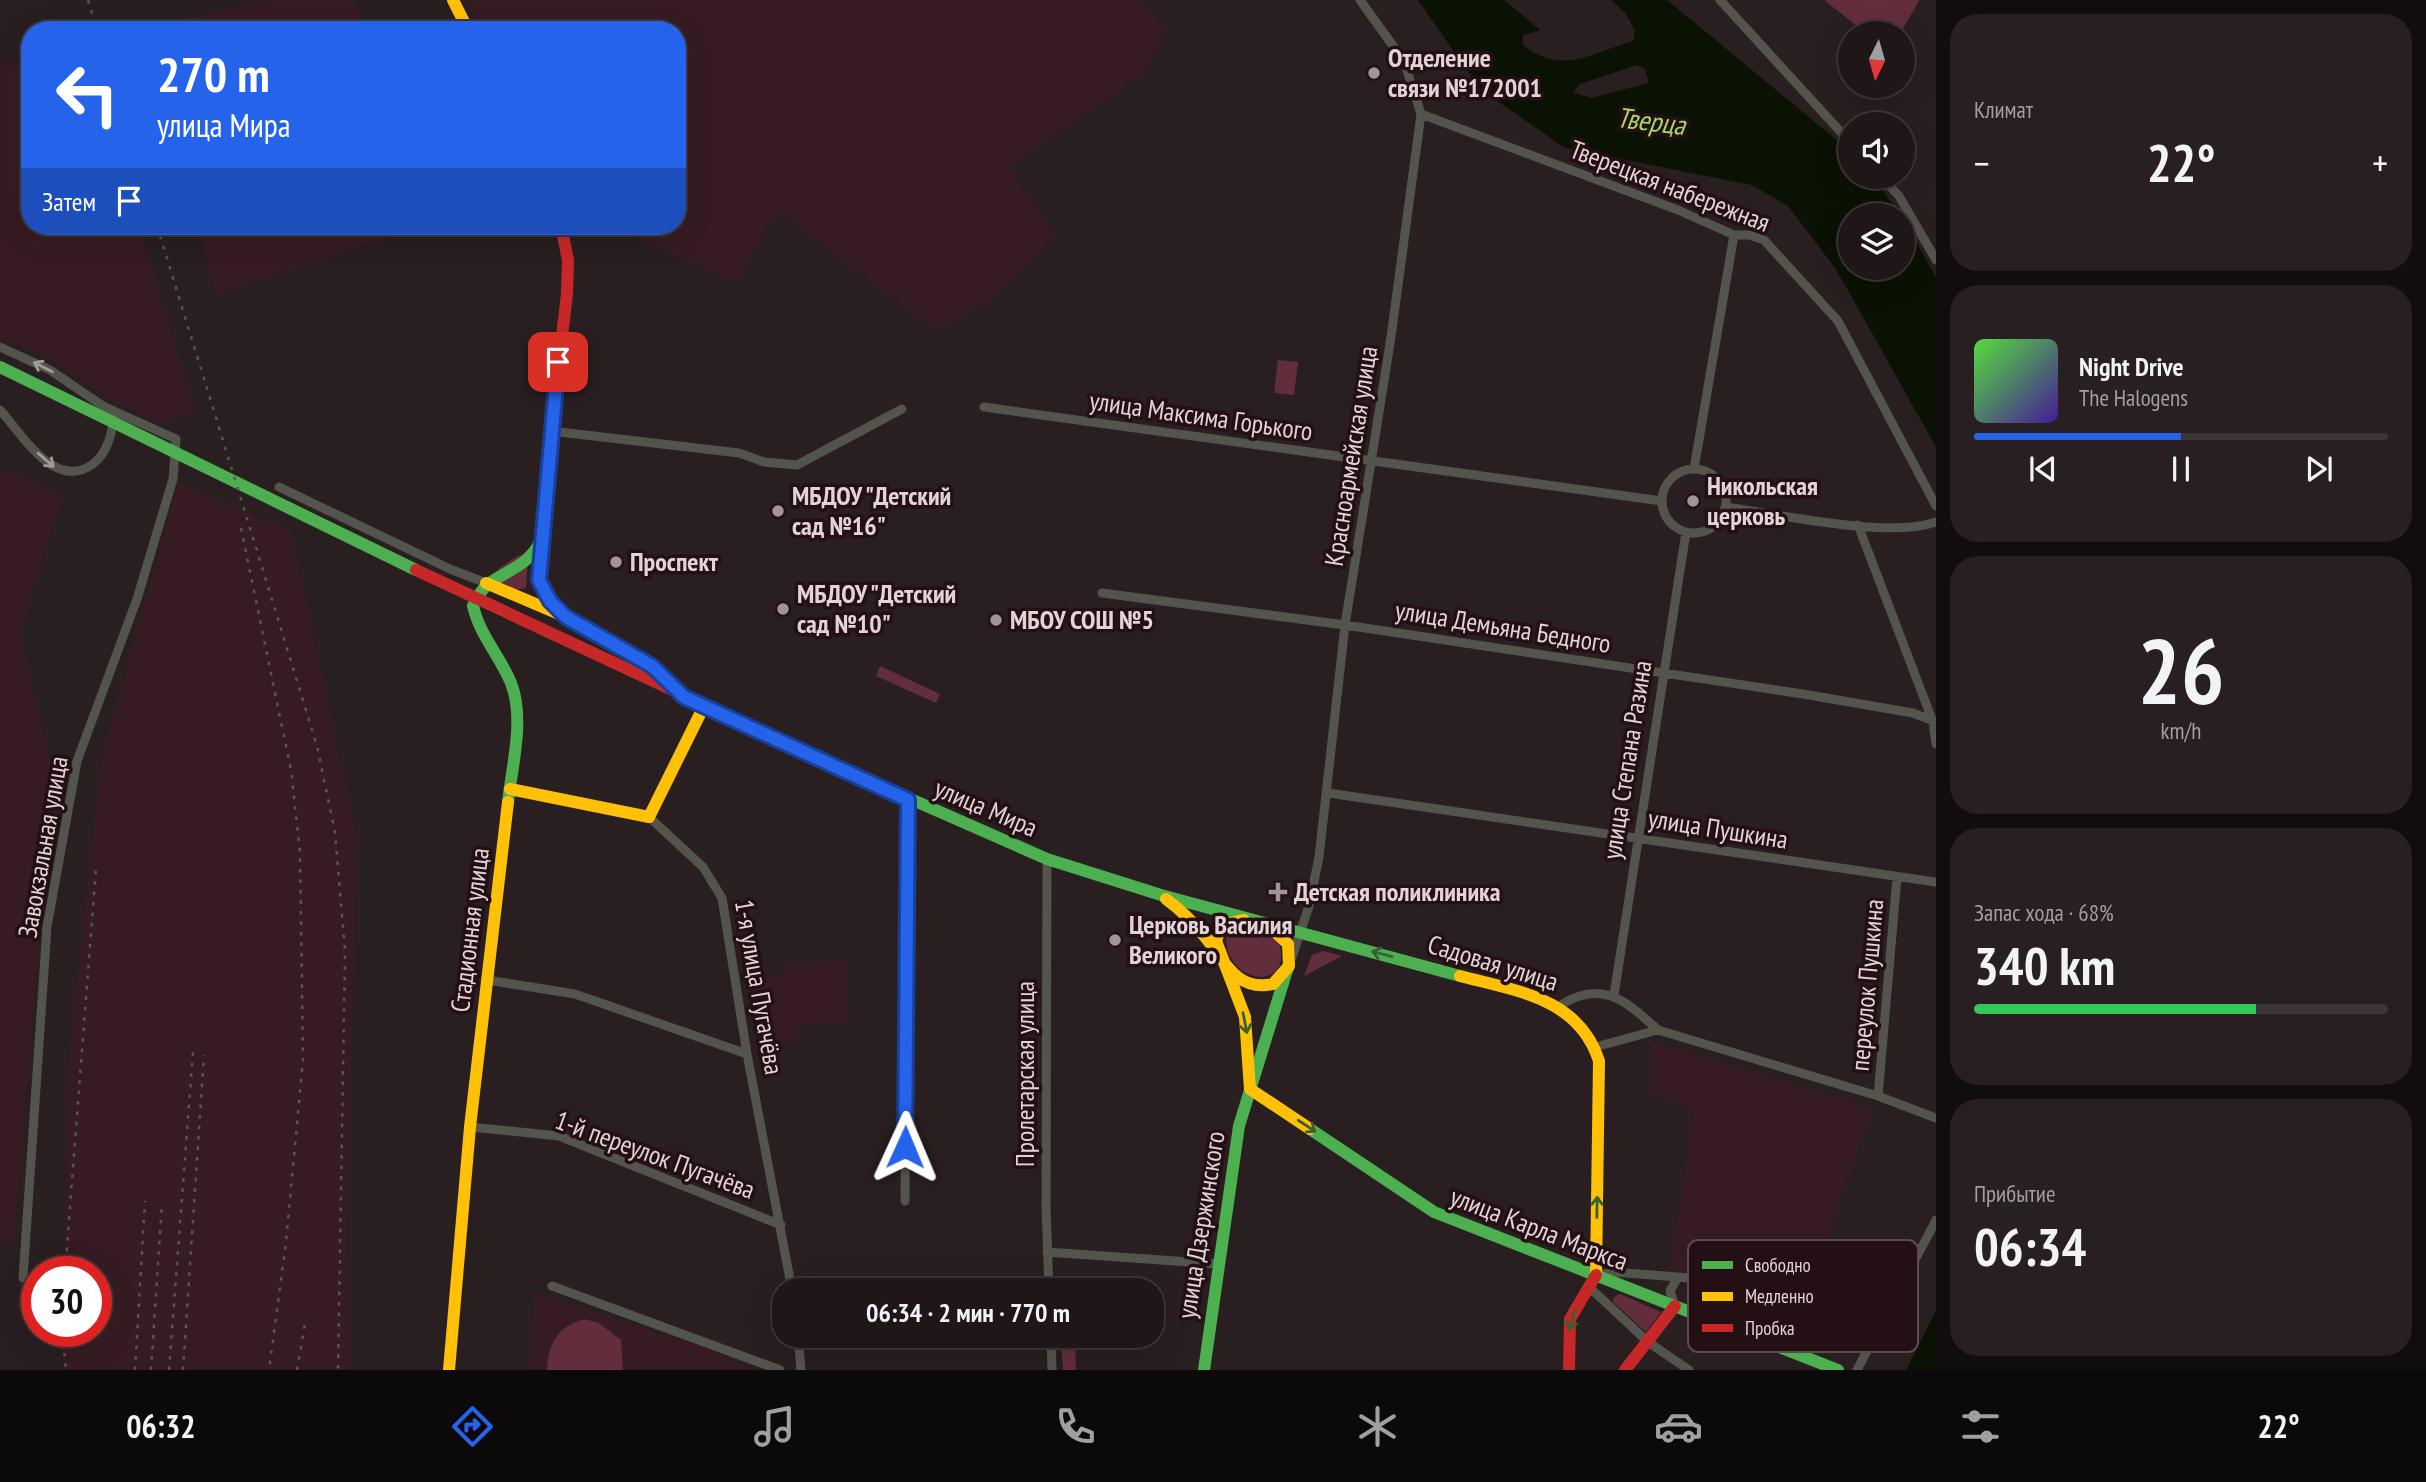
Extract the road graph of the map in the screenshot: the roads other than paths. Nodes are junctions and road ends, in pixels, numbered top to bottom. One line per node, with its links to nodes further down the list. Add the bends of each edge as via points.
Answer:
1 (453, 0): 4 (main road)
2 (1360, 0): 5 (street, Красноармейская улица, via 1401,54)
3 (1720, 0): 6 (street)
4 (464, 21)
5 (1420, 114): 9 (street, Тверецкая набережная); 18 (street, Красноармейская улица)
6 (1838, 129)
7 (1892, 189): 10 (street)
8 (563, 235): 17 (main road, via 568,253 567,296)
9 (1734, 235): 19 (street); 22 (street, Тверецкая набережная, via 1764,240 1838,321)
10 (1936, 260)
11 (0, 347): 13 (street, one-way to 11, via 50,370)
12 (0, 368): 35 (main road)
13 (103, 406): 16 (street, one-way to 13, via 50,465 74,472 96,461 110,437 113,420); 67 (street, Завокзальная улица, via 176,439 173,479 137,598 77,761 55,870)
14 (984, 407): 18 (street, улица Максима Горького)
15 (902, 409): 17 (street, via 797,465 764,462 739,453)
16 (0, 410)
17 (551, 431): 27 (main road)
18 (1372, 461): 21 (street, улица Максима Горького); 33 (street, Красноармейская улица)
19 (1694, 469): 21 (street, via 1672,479); 23 (street, via 1719,481)
20 (279, 487): 30 (street)
21 (1662, 501): 26 (street, via 1672,523)
22 (1936, 506)
23 (1726, 508): 25 (street); 26 (street, via 1711,528)
24 (1936, 522): 25 (street, via 1909,528)
25 (1858, 525): 37 (street)
26 (1686, 532): 34 (street, улица Степана Разина)
27 (541, 540): 28 (main road, via 532,558); 29 (main road)
28 (516, 571): 29 (main road); 30 (main road)
29 (539, 580): 32 (main road, улица Мира)
30 (486, 583): 32 (main road); 39 (main road, Стадионная улица, via 475,600 474,617 505,670 515,698 517,728)
31 (1102, 593): 33 (street, улица Демьяна Бедного)
32 (566, 617): 35 (main road, улица Мира, via 652,666)
33 (1345, 625): 34 (street, улица Демьяна Бедного); 40 (street, Красноармейская улица)
34 (1664, 673): 37 (street, улица Демьяна Бедного, via 1913,713); 43 (street, улица Степана Разина)
35 (684, 697): 36 (main road, улица Мира)
36 (704, 706): 41 (main road, улица Мира); 42 (main road)
37 (1935, 722): 38 (street)
38 (1936, 744)
39 (510, 789): 42 (main road); 52 (main road, Стадионная улица)
40 (1328, 793): 43 (street, улица Пушкина); 49 (street, Красноармейская улица, via 1319,856)
41 (908, 800): 44 (main road, улица Мира); 62 (street)
42 (649, 817): 57 (street, 1-я улица Пугачёва, via 703,867 720,891)
43 (1638, 838): 45 (street, улица Пушкина); 53 (street, улица Степана Разина)
44 (1047, 859): 47 (main road, улица Мира); 65 (street, Пролетарская улица)
45 (1897, 877): 46 (street, улица Пушкина); 59 (street, переулок Пушкина)
46 (1936, 882)
47 (1161, 895): 48 (main road, улица Мира); 50 (main road, улица Мира, via 1193,923)
48 (1259, 922): 49 (main road, Садовая улица); 50 (main road, via 1232,920 1222,926 1216,939); 51 (main road, via 1285,940 1290,952)
49 (1300, 932): 51 (street, Красноармейская улица); 54 (main road, Садовая улица, one-way to 49)
50 (1222, 961): 51 (main road, via 1240,981 1255,987 1276,982); 58 (main road, one-way to 58, via 1246,1024)
51 (1288, 967): 58 (main road, улица Дзержинского)
52 (487, 981): 57 (street, via 575,993); 61 (main road, Стадионная улица)
53 (1615, 995): 54 (street, via 1582,995); 55 (street)
54 (1559, 1006): 56 (main road, Садовая улица)
55 (1658, 1030): 56 (street); 59 (street)
56 (1595, 1046): 73 (main road, one-way to 56, via 1600,1077)
57 (747, 1054): 64 (street, 1-я улица Пугачёва)
58 (1250, 1089): 68 (main road, улица Дзержинского, via 1239,1126); 73 (main road, улица Карла Маркса, one-way to 73, via 1429,1210)
59 (1878, 1096): 60 (street)
60 (1936, 1118)
61 (470, 1127): 64 (street, 1-й переулок Пугачёва, via 559,1136); 83 (main road, Стадионная улица)
62 (905, 1201)
63 (1936, 1220): 66 (street)
64 (781, 1225): 70 (street, 1-я улица Пугачёва)
65 (1047, 1252): 68 (street); 71 (street, Пролетарская улица)
66 (1918, 1253)
67 (25, 1256)
68 (1218, 1264): 87 (main road, улица Дзержинского)
69 (1678, 1277): 72 (street); 73 (street, via 1613,1272); 75 (street, via 1670,1291)
70 (790, 1278)
71 (1048, 1278)
72 (1688, 1278)
73 (1592, 1281): 75 (main road, улица Карла Маркса); 77 (street, улица Карла Маркса); 88 (main road, one-way to 88, via 1570,1319)
74 (552, 1286): 84 (street)
75 (1675, 1306): 76 (main road, улица Карла Маркса); 77 (main road)
76 (1688, 1311)
77 (1648, 1342): 89 (main road); 90 (street, улица Карла Маркса)
78 (798, 1348): 85 (street)
79 (1051, 1348): 86 (street)
80 (1793, 1352): 82 (main road, улица Карла Маркса)
81 (1866, 1352): 91 (street)
82 (1836, 1369)
83 (449, 1370)
84 (780, 1370)
85 (801, 1370)
86 (1052, 1370)
87 (1204, 1370)
88 (1569, 1370)
89 (1625, 1370)
90 (1689, 1370)
91 (1857, 1370)

